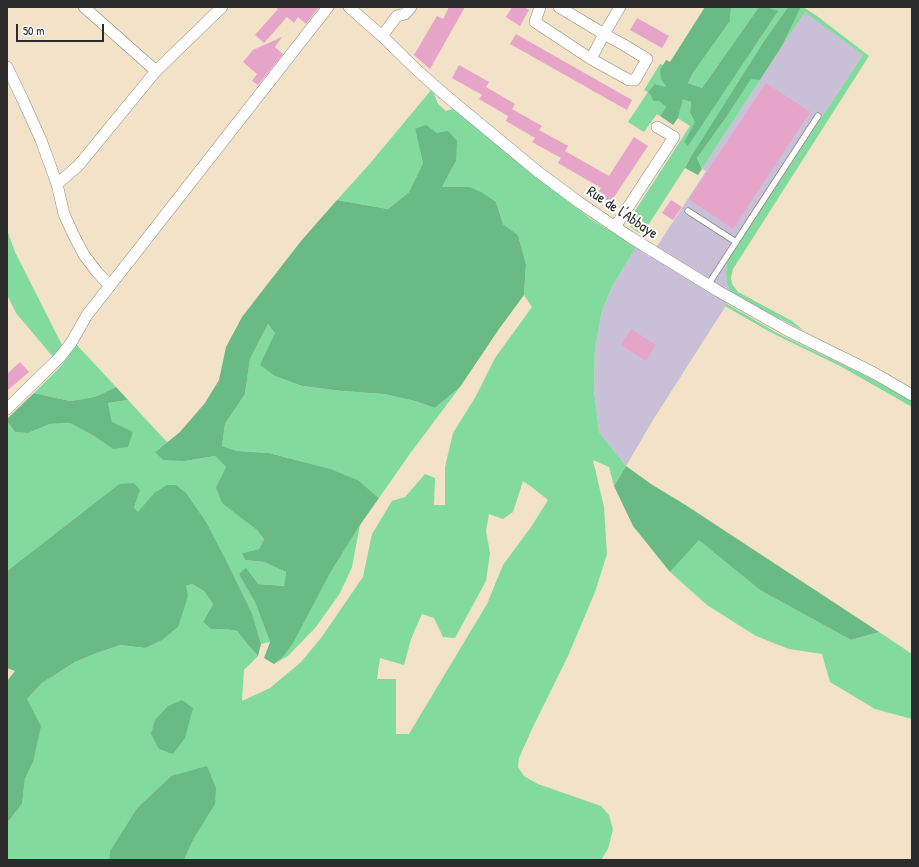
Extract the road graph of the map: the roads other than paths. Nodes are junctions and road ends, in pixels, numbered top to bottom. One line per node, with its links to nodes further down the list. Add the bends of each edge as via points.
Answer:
1 (84, 7): 14 (street)
2 (222, 7): 14 (street)
3 (328, 7): 22 (street)
4 (349, 7): 11 (street, Rue de l'Abbaye)
5 (411, 7): 9 (street, via 405,14)
6 (540, 7): 12 (street, via 536,22)
7 (559, 7): 10 (street)
8 (620, 7): 10 (street)
9 (398, 12): 11 (street)
10 (604, 34): 12 (street); 12 (street, via 647,59 635,80 629,80)
11 (382, 36): 19 (street, Rue de l'Abbaye, via 418,72 537,171)
12 (591, 59)
13 (7, 67): 17 (street, via 41,140)
14 (156, 71): 17 (street, via 78,166)
15 (818, 116): 20 (lane)
16 (657, 127): 19 (street, via 674,137)
17 (57, 184): 22 (street, via 64,214 73,234 84,255)
18 (688, 211): 20 (lane)
19 (615, 226): 21 (street, Rue de l'Abbaye)
20 (736, 242): 21 (lane)
21 (708, 285): 23 (street, Rue de l'Abbaye, via 787,330)
22 (110, 286): 24 (street, via 60,358)
23 (911, 393)
24 (7, 409)

